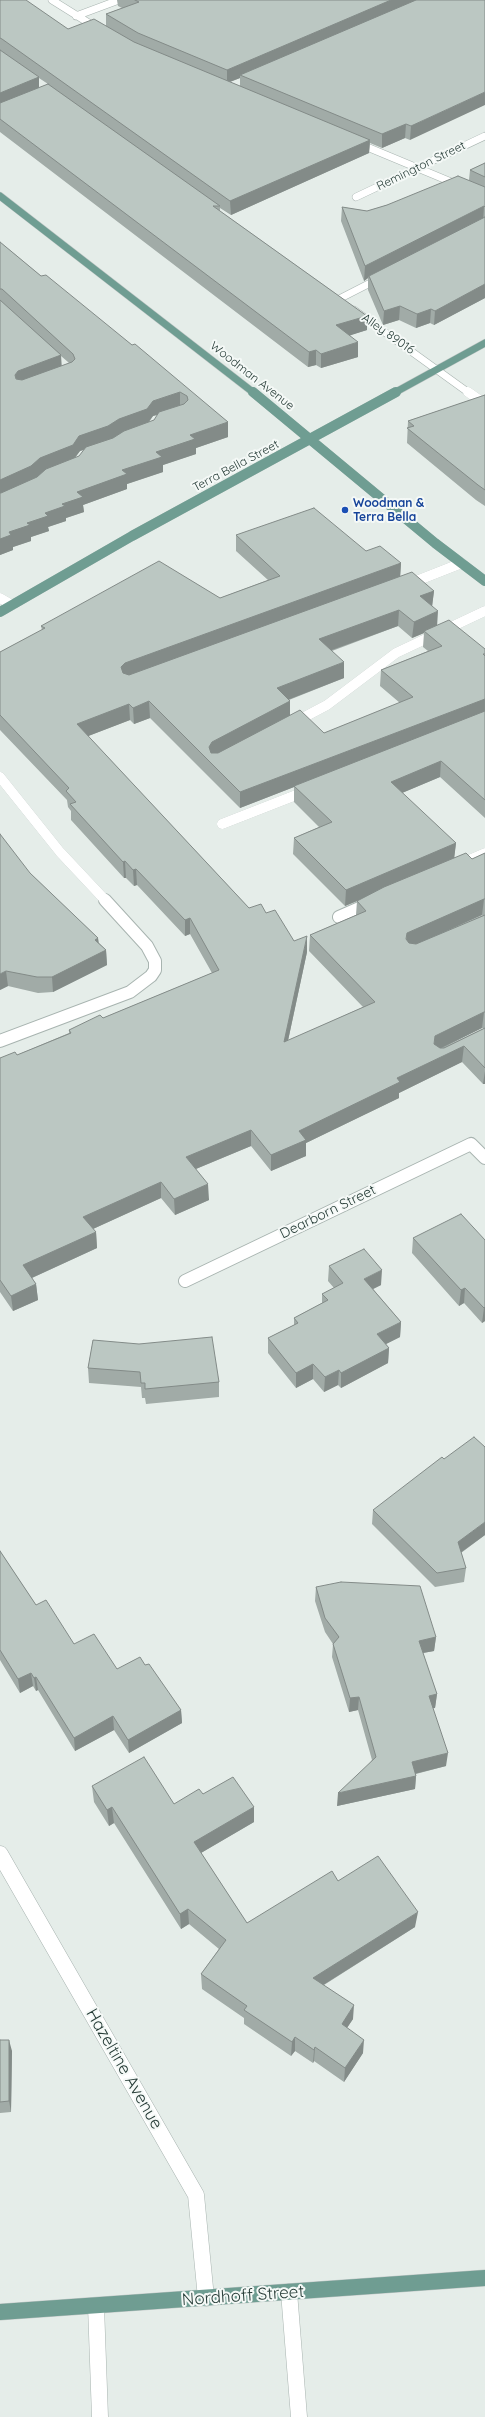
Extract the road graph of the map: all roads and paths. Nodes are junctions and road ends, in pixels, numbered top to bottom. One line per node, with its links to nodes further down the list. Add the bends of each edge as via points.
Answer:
1 (52, 0): 3 (street)
2 (119, 0): 3 (street)
3 (76, 16): 4 (street)
4 (108, 35)
5 (485, 136): 7 (street, Remington Street)
6 (351, 140): 7 (street)
7 (417, 168): 9 (street); 10 (street, Remington Street)
8 (0, 196): 15 (main road, Woodman Avenue)
9 (485, 196)
10 (356, 197)
11 (388, 275): 13 (street, Alley 89016, via 336,297)
12 (485, 343): 13 (main road, Terra Bella Street)
13 (436, 368): 14 (street, Alley 89016); 15 (main road, Terra Bella Street)
14 (485, 404)
15 (312, 439): 16 (main road, Woodman Avenue); 20 (main road, Terra Bella Street, via 132,536)
16 (462, 563): 17 (main road, Woodman Avenue); 18 (street)
17 (485, 581)
18 (393, 589)
19 (0, 598): 20 (street)
20 (12, 605): 22 (main road, Terra Bella Street)
21 (485, 611): 23 (street, via 396,653 328,705)
22 (0, 612)
23 (285, 727)
24 (0, 777): 31 (street, via 60,852 147,946 155,961 155,970 151,976 130,992)
25 (317, 787): 26 (street)
26 (222, 824)
27 (485, 853): 28 (street)
28 (448, 869)
29 (383, 898): 30 (street)
30 (339, 917)
31 (0, 1041)
32 (485, 1158): 33 (street, Dearborn Street, via 472,1144)
33 (185, 1281)
34 (0, 1854): 37 (street, Hazeltine Avenue, via 196,2195)
35 (485, 2278): 36 (main road, Nordhoff Street)
36 (289, 2292): 37 (main road, Nordhoff Street); 41 (street)
37 (206, 2298): 38 (main road, Nordhoff Street)
38 (96, 2306): 39 (main road, Nordhoff Street); 40 (street)
39 (0, 2312)
40 (100, 2417)
41 (299, 2417)

